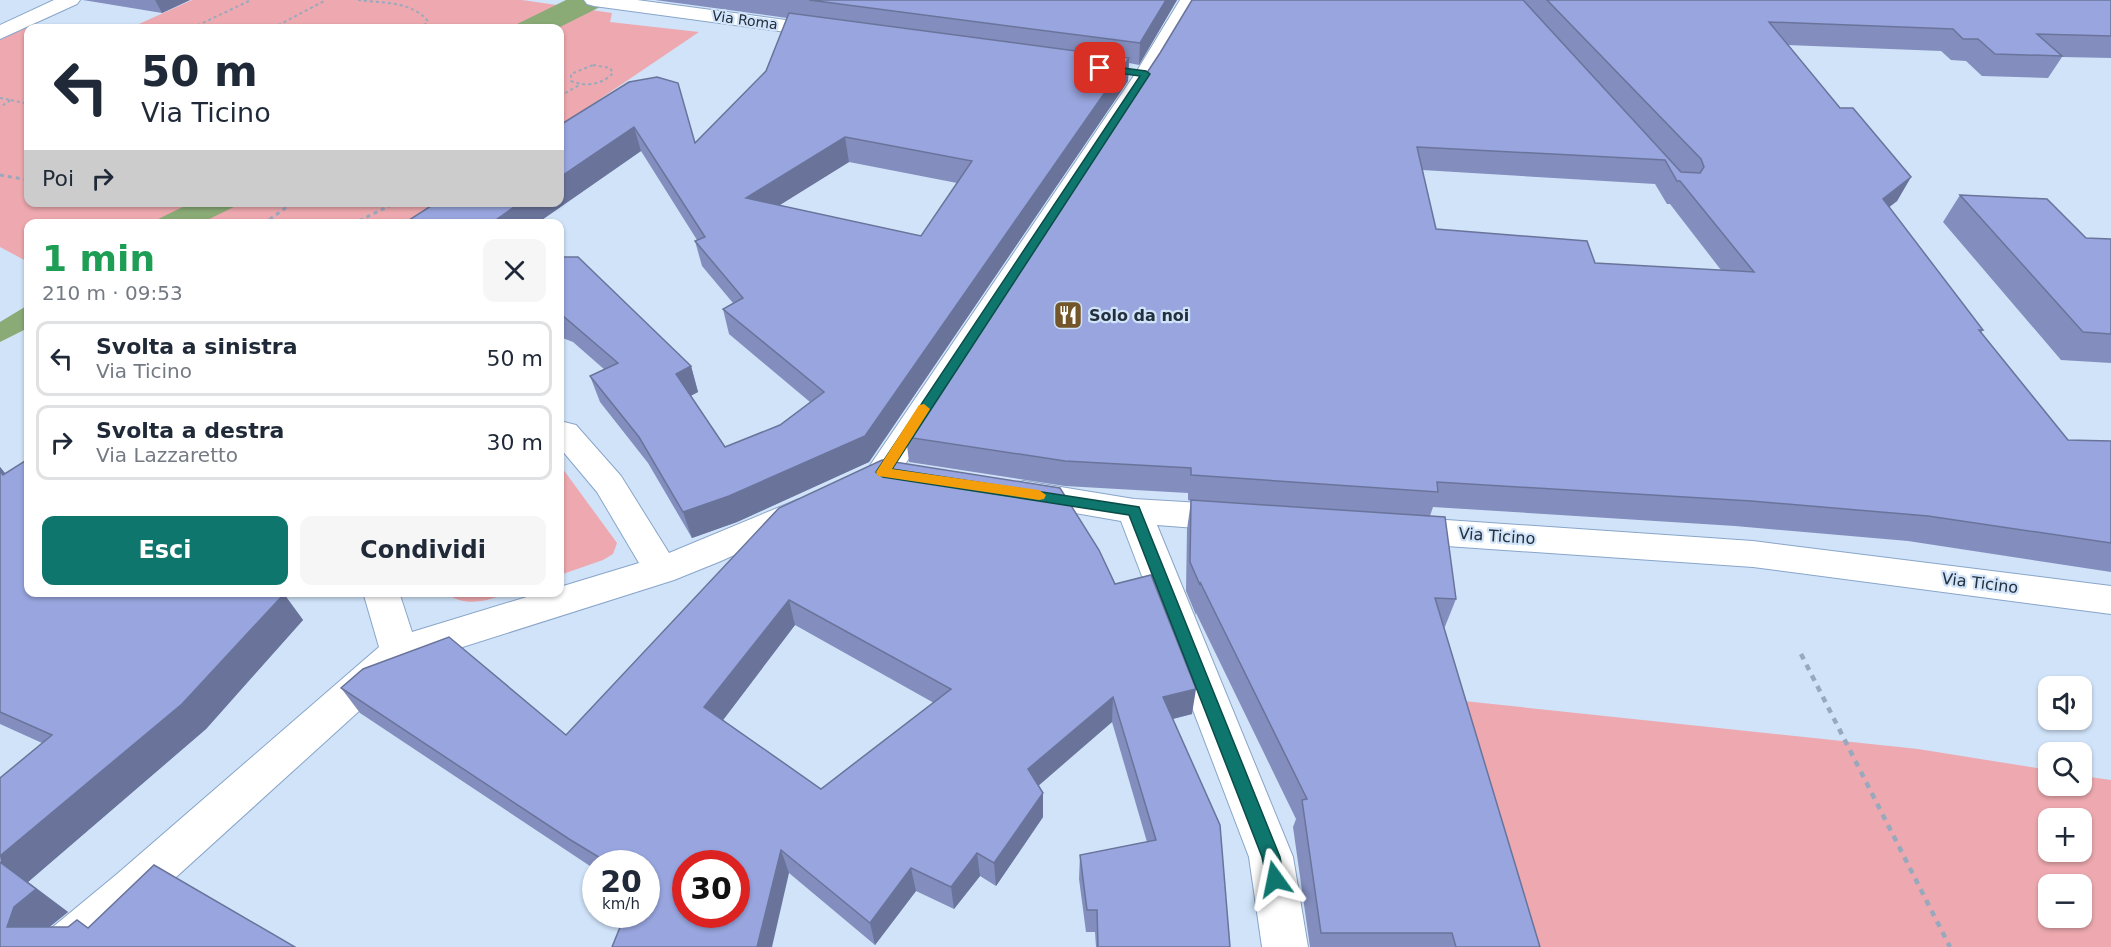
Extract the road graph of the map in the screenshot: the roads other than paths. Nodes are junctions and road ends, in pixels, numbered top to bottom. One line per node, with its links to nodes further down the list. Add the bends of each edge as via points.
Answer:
1 (70, 0): 4 (street)
2 (594, 0): 5 (street, Via Roma)
3 (1190, 0): 11 (street, via 1134,72 870,484)
4 (0, 33)
5 (854, 35)
6 (564, 433): 11 (street, via 609,484)
7 (988, 488): 8 (street)
8 (1134, 511): 9 (street); 16 (street, via 1271,857)
9 (1264, 520)
10 (1370, 527): 13 (street, Via Ticino, via 1753,554)
11 (660, 570): 14 (street)
12 (382, 597): 14 (street)
13 (2111, 600)
14 (399, 652): 15 (street)
15 (64, 947)
16 (1285, 947)

